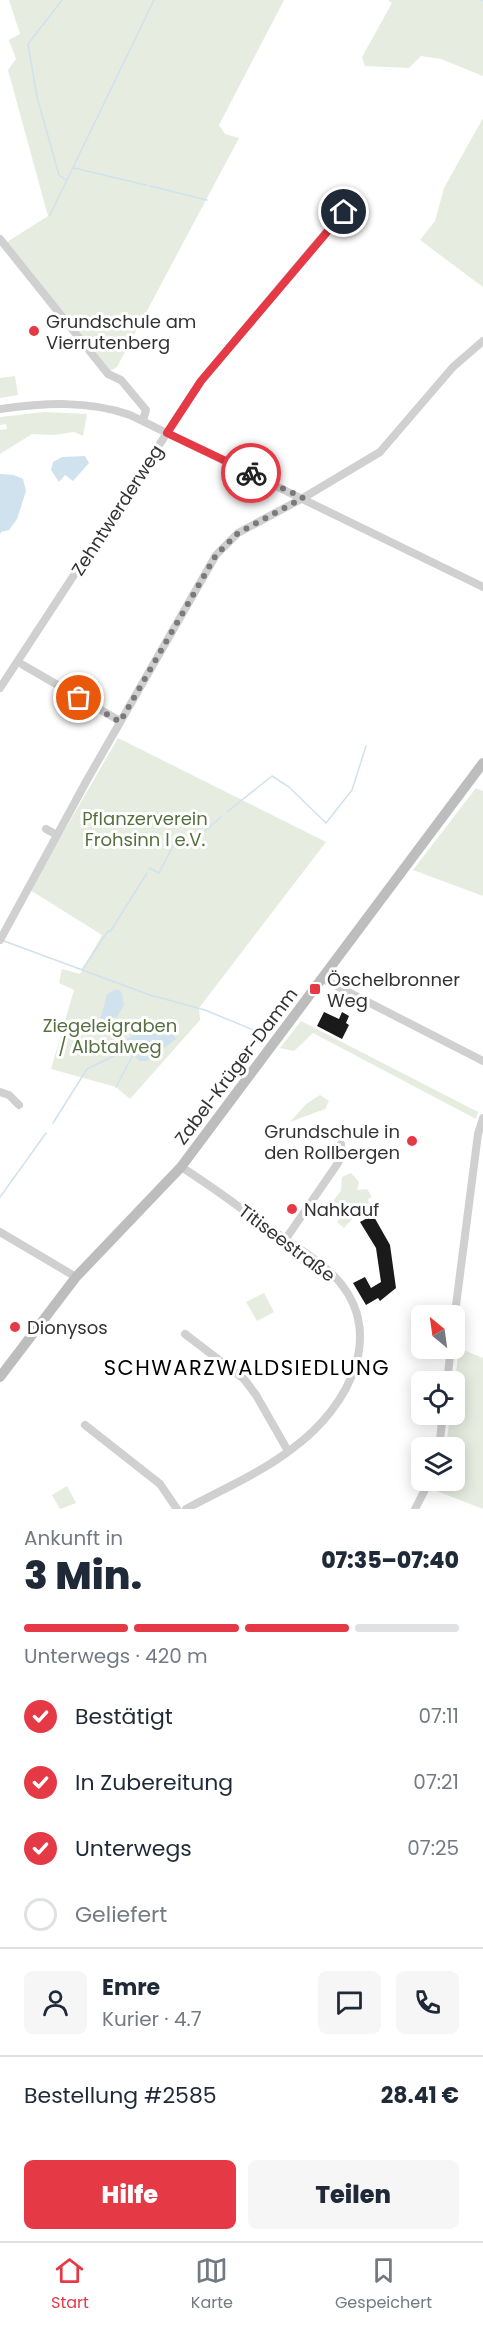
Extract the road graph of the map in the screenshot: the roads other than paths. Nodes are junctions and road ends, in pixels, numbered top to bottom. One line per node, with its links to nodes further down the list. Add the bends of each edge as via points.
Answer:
1 (354, 199): 6 (street, Zehntwerderweg, via 201,381)
2 (0, 239): 5 (street, via 108,374 121,380 146,410)
3 (483, 341): 7 (street, via 453,367 380,452)
4 (0, 408): 5 (street, via 45,403 90,405)
5 (143, 420): 6 (street)
6 (167, 433): 7 (street); 10 (street, Zehntwerderweg)
7 (303, 498): 8 (street); 11 (street, via 238,533 216,555)
8 (483, 587)
9 (23, 665): 11 (street)
10 (0, 688)
11 (120, 722): 14 (street)
12 (483, 763): 16 (street, Zabel-Krüger-Damm)
13 (46, 829): 14 (street)
14 (57, 835): 15 (street)
15 (0, 940)
16 (322, 979): 17 (street); 22 (street, Zabel-Krüger-Damm)
17 (483, 1061)
18 (0, 1092): 19 (street)
19 (19, 1105)
20 (483, 1118): 26 (street)
21 (341, 1144): 24 (street, via 338,1162)
22 (181, 1167): 24 (street, Titiseestraße); 25 (street, Zabel-Krüger-Damm)
23 (0, 1232): 25 (street)
24 (285, 1240): 30 (street, Titiseestraße, via 343,1287 357,1313 361,1338 354,1370 339,1400 315,1430)
25 (76, 1277): 28 (street, Zabel-Krüger-Damm)
26 (456, 1305)
27 (185, 1334): 30 (street, via 244,1379)
28 (2, 1370)
29 (85, 1425): 32 (street, via 153,1478)
30 (288, 1451): 33 (street, Titiseestraße)
31 (424, 1491): 34 (street)
32 (177, 1509)
33 (186, 1509)
34 (415, 1509)

